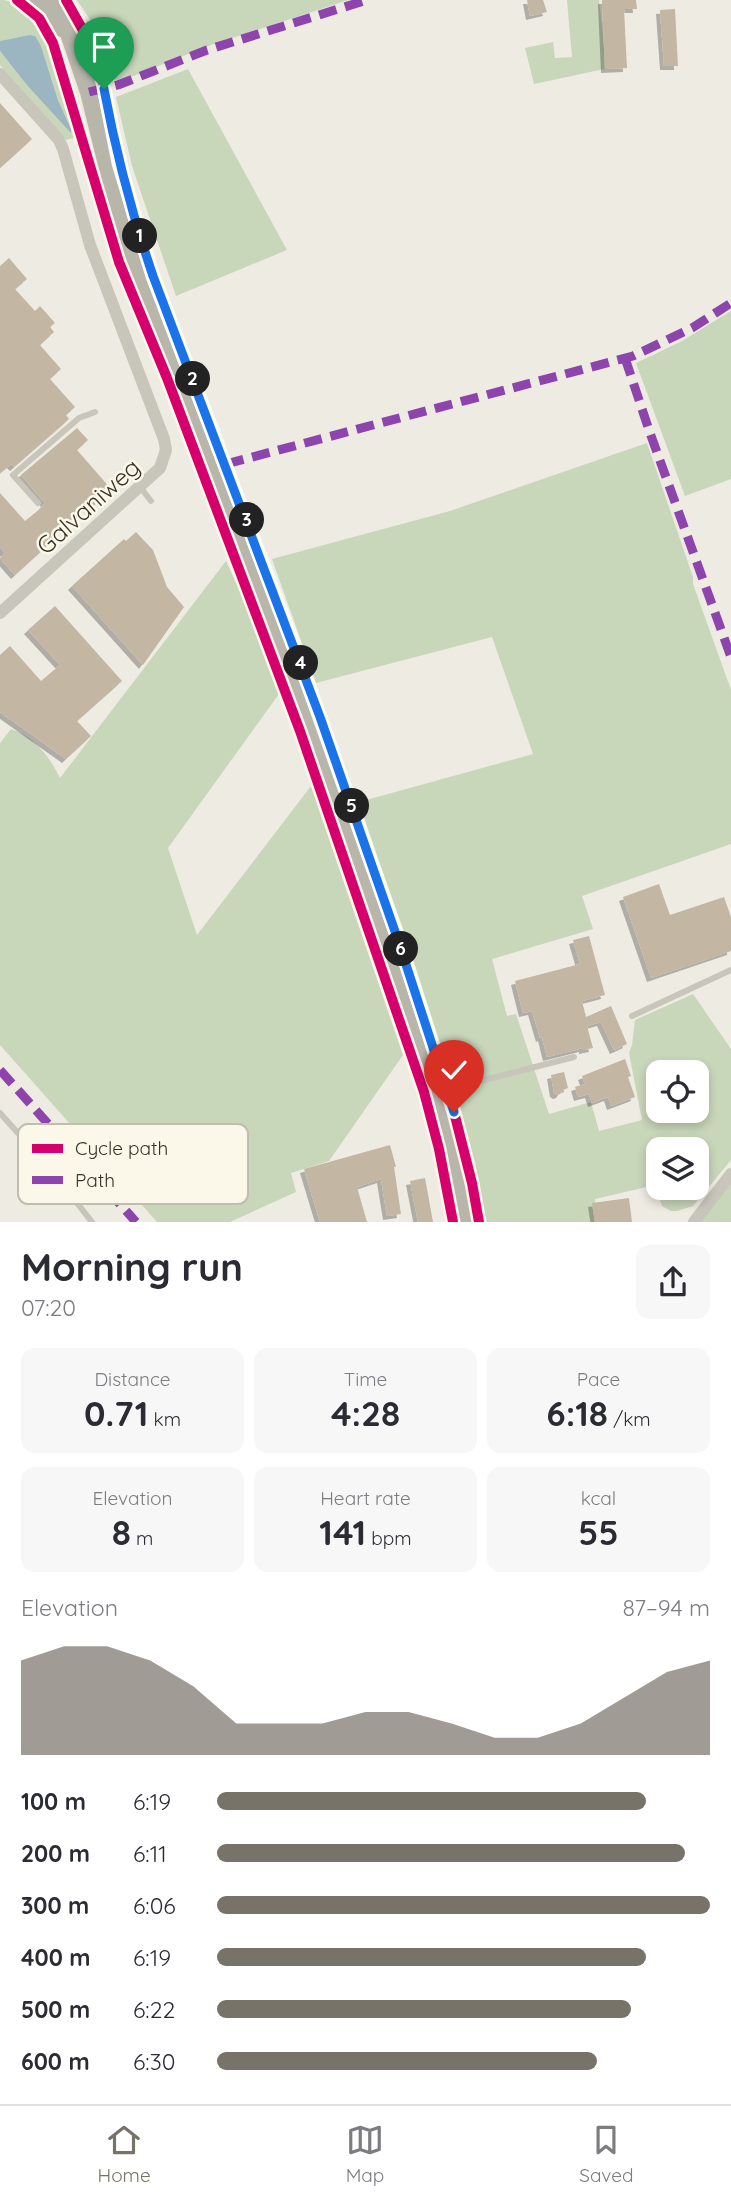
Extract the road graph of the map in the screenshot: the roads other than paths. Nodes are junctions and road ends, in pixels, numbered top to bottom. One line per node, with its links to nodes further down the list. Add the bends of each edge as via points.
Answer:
1 (35, 0): 4 (main road)
2 (46, 0): 4 (main road)
3 (55, 0): 4 (main road)
4 (71, 37): 14 (main road, via 121,221 254,565)
5 (0, 74): 7 (street, Galvaniweg, via 59,140 90,245 164,439 160,468)
6 (95, 412): 9 (lane, via 79,418 13,475)
7 (140, 487): 8 (lane); 10 (street, Galvaniweg)
8 (151, 501)
9 (38, 503)
10 (1, 611)
11 (731, 970): 12 (lane)
12 (632, 1016)
13 (574, 1058): 14 (lane, via 457,1087 446,1085 443,1092)
14 (436, 1093): 20 (main road)
15 (0, 1113): 16 (lane)
16 (18, 1133)
17 (731, 1174): 21 (street)
18 (78, 1204): 19 (lane)
19 (92, 1222)
20 (467, 1222)
21 (694, 1222)

